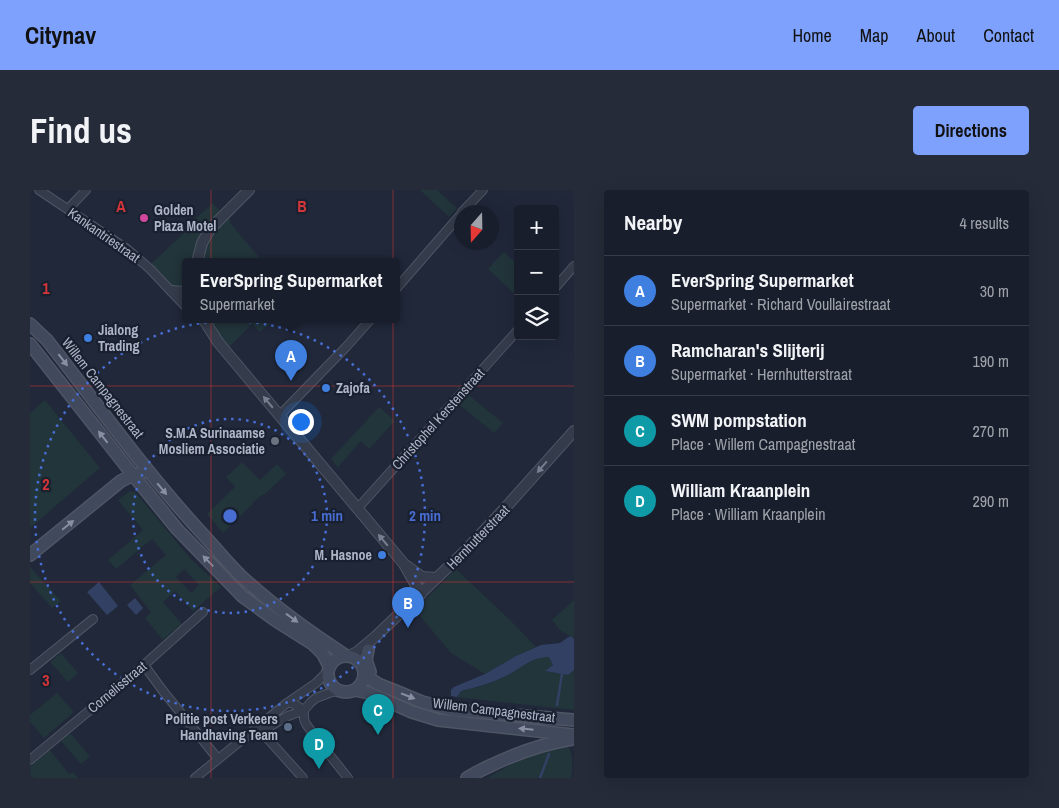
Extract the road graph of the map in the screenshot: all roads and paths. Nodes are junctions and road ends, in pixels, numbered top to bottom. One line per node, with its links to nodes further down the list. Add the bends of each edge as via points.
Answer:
1 (39, 190): 6 (street, Kankantriestraat)
2 (86, 190): 6 (street)
3 (250, 190): 8 (street, via 210,229)
4 (482, 190): 5 (street)
5 (469, 205)
6 (68, 209): 12 (street, Kankantriestraat, via 127,249)
7 (454, 222): 11 (street)
8 (198, 258)
9 (574, 266): 10 (street)
10 (559, 283)
11 (400, 284)
12 (172, 291): 13 (street); 14 (street, Kankantriestraat)
13 (182, 292)
14 (182, 302)
15 (201, 323): 20 (street)
16 (206, 323): 20 (street)
17 (367, 323): 22 (street)
18 (30, 324): 24 (main road, Willem Campagnestraat, one-way to 24, via 47,340)
19 (514, 334): 26 (street, Christophel Kerstenstraat)
20 (218, 342): 22 (street, one-way to 20)
21 (31, 347): 25 (main road, one-way to 21)
22 (279, 416): 26 (street)
23 (574, 431): 29 (street, Hernhutterstraat, one-way to 29, via 506,508)
24 (150, 474): 25 (main road); 35 (main road, Willem Campagnestraat, one-way to 35, via 239,574 284,613)
25 (134, 475): 27 (main road, one-way to 25, via 121,481); 37 (main road, one-way to 25, via 323,654 313,644 242,596 177,529)
26 (357, 509): 28 (street, one-way to 26)
27 (30, 555)
28 (404, 564): 29 (street, via 422,577); 30 (street)
29 (437, 578): 30 (street, Hernhutterstraat)
30 (420, 594): 33 (street, Hernhutterstraat)
31 (202, 612): 36 (street, Cornelisstraat)
32 (93, 619): 39 (street)
33 (375, 638): 34 (street, Hernhutterstraat); 35 (street, Hernhutterstraat)
34 (368, 650): 38 (street, Hernhutterstraat); 40 (main road, via 367,666)
35 (347, 656): 37 (main road, via 335,659); 38 (main road, via 354,657)
36 (144, 664): 48 (street, Cornelisstraat); 49 (street)
37 (328, 669): 42 (main road, via 330,684); 43 (street, via 316,683)
38 (363, 669): 40 (main road, Willem Campagnestraat); 41 (main road, via 362,683)
39 (30, 670)
40 (378, 684): 45 (main road, Willem Campagnestraat, one-way to 45, via 452,710)
41 (355, 690): 42 (main road); 47 (main road, Willem Campagnestraat, one-way to 41, via 438,720)
42 (339, 691): 44 (street, via 316,698)
43 (287, 703): 44 (street); 46 (street)
44 (304, 710): 46 (street); 53 (street, via 306,724)
45 (574, 720)
46 (259, 729): 49 (street); 52 (street)
47 (574, 737): 50 (main road, via 526,750)
48 (31, 759)
49 (218, 759): 51 (street)
50 (470, 777)
51 (195, 778)
52 (303, 778)
53 (348, 778)

